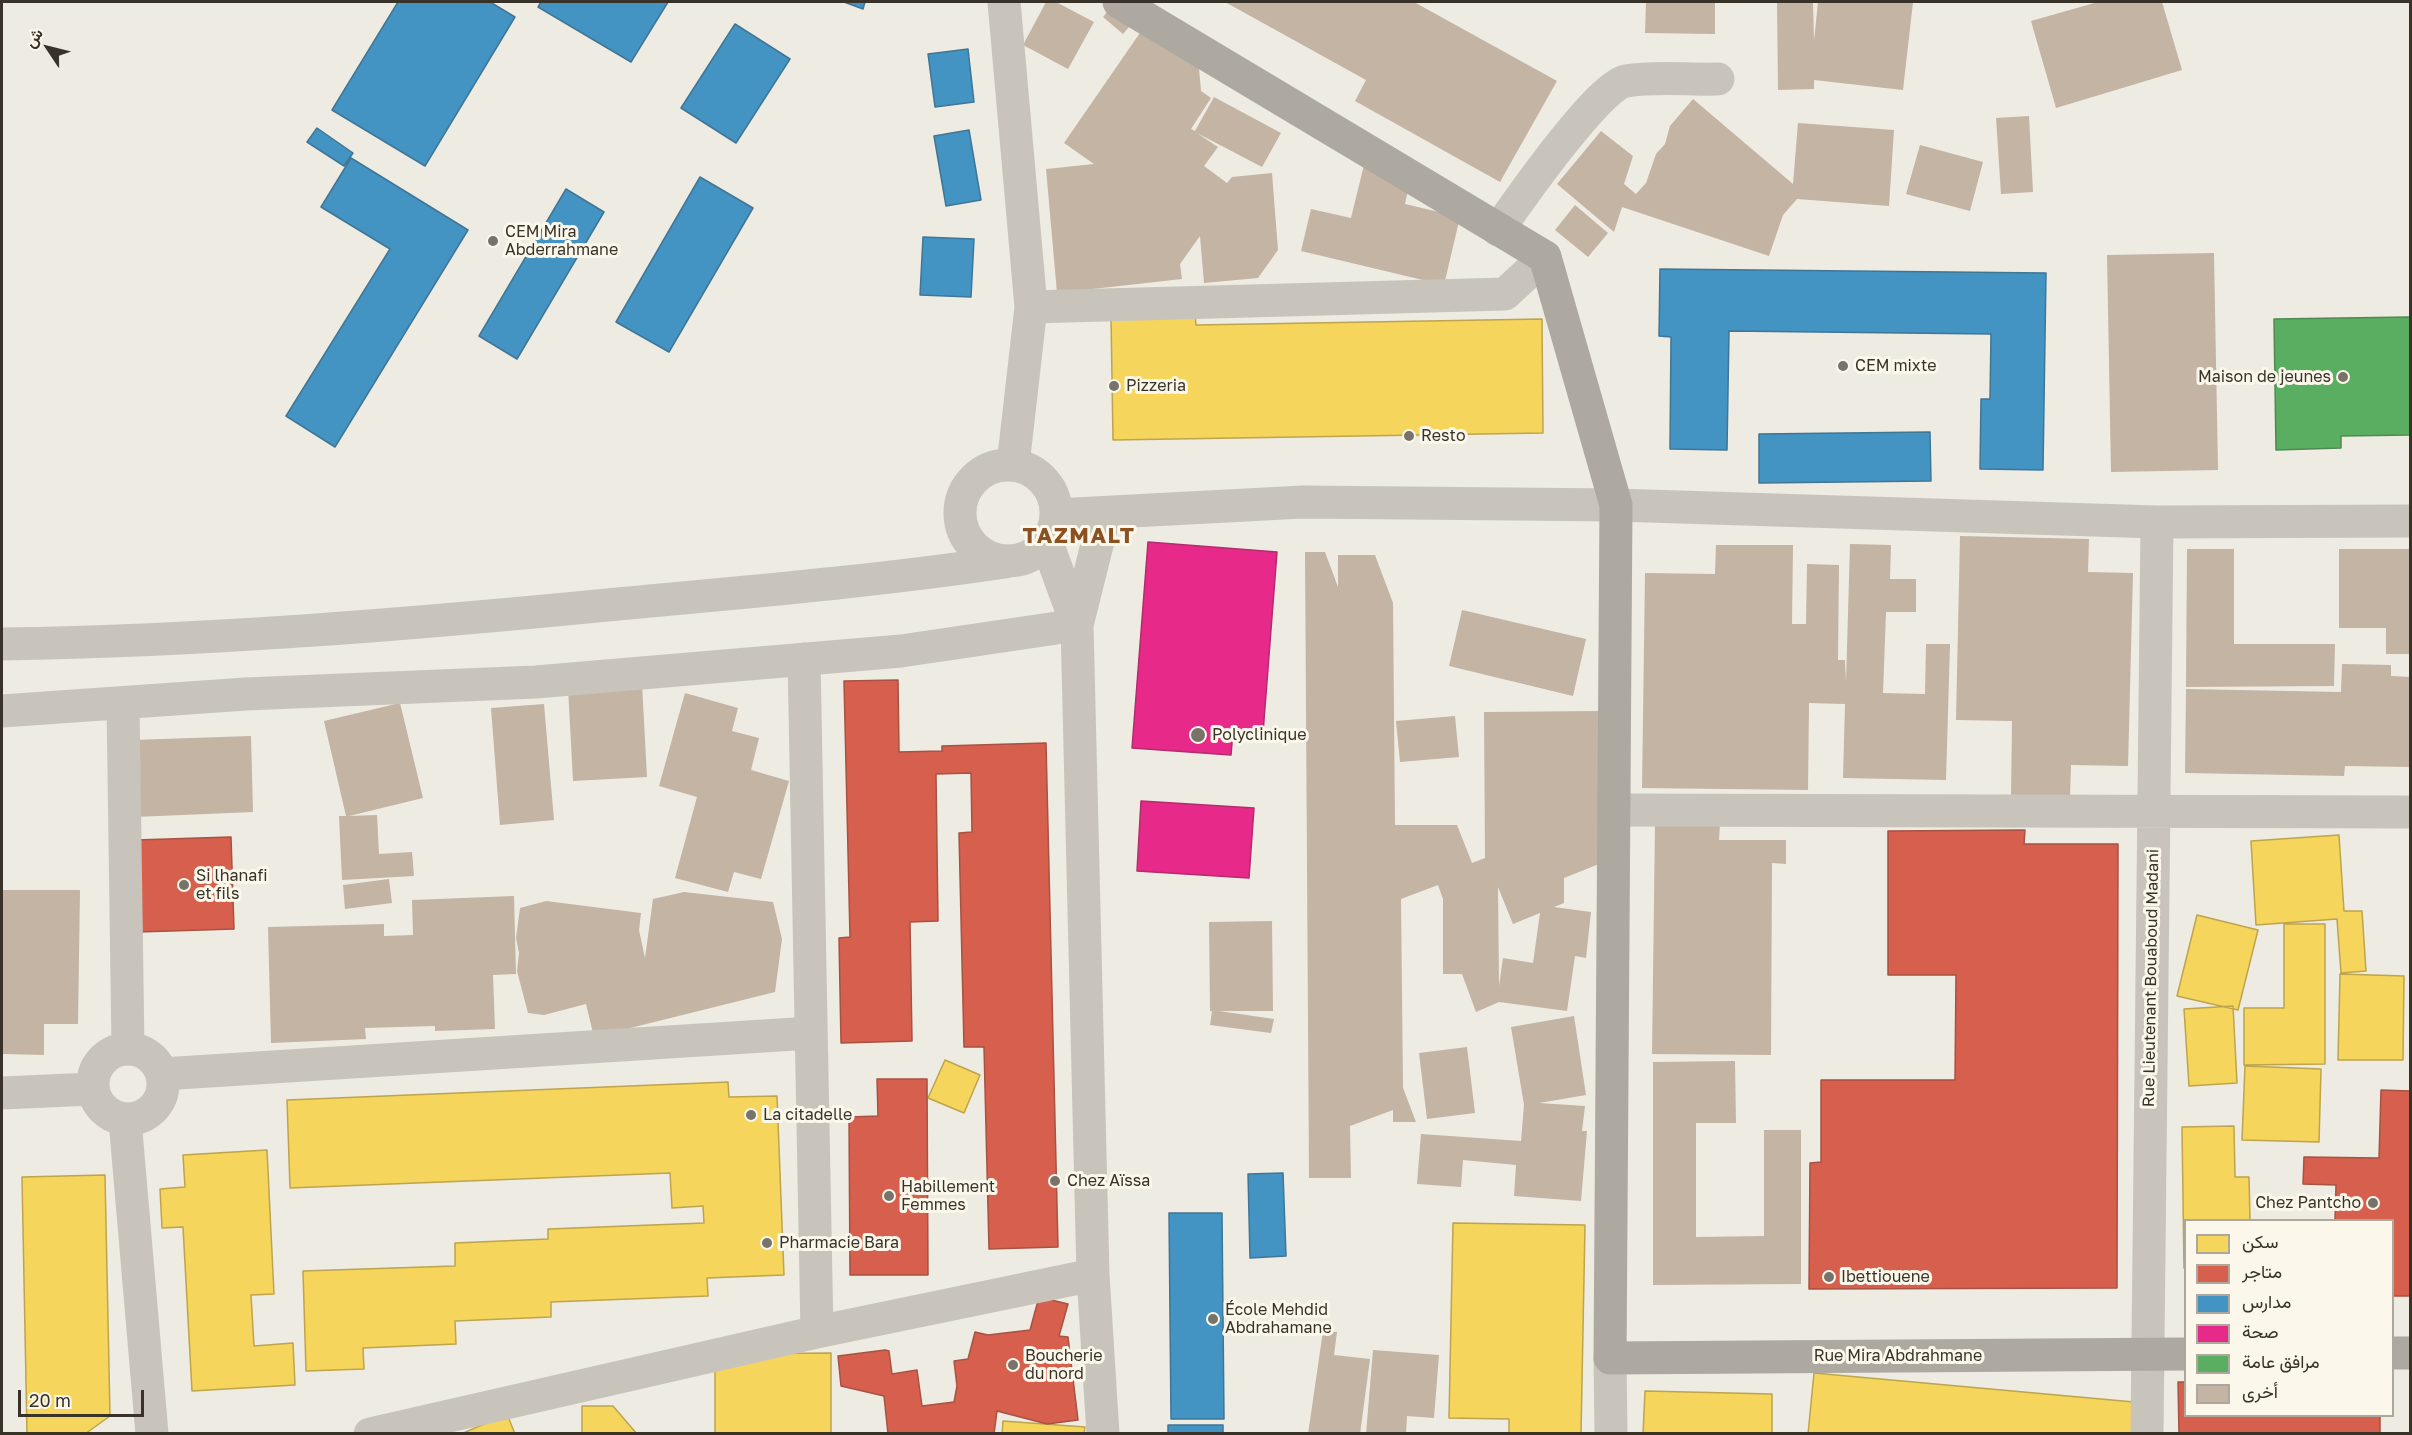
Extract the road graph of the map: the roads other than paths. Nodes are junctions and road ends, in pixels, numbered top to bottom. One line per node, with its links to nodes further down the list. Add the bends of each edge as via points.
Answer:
1 (1004, 2): 6 (street)
2 (1119, 2): 4 (main road)
3 (1718, 79): 4 (street, via 1624,81 1601,99 1559,148)
4 (1498, 230): 5 (main road)
5 (1545, 257): 6 (street, via 1505,294); 8 (main road)
6 (1031, 307): 7 (street)
7 (1012, 465): 12 (street, via 1029,469 1042,479 1054,499); 13 (street, via 989,469 975,478 960,507 961,524 973,546 982,555)
8 (1616, 505): 9 (street, via 1303,502); 11 (street); 19 (main road)
9 (1105, 513): 12 (street); 14 (street)
10 (2410, 521): 11 (street)
11 (2157, 522): 20 (street, Rue Lieutenant Bouaboud Madani)
12 (1052, 529): 13 (street, via 1034,554); 14 (street)
13 (1005, 562): 15 (street, via 906,576 497,616 132,642)
14 (1077, 625): 16 (street, via 901,651); 28 (street)
15 (2, 644)
16 (804, 659): 17 (street, via 536,682); 22 (street)
17 (123, 703): 18 (street); 23 (street)
18 (2, 711)
19 (1614, 810): 20 (street); 34 (main road)
20 (2154, 811): 21 (street); 32 (street, Rue Lieutenant Bouaboud Madani)
21 (2410, 812)
22 (811, 1033): 24 (street); 29 (street)
23 (128, 1048): 24 (street, via 149,1055); 25 (street, via 116,1051 98,1066)
24 (162, 1074): 27 (street, via 161,1096 156,1106 137,1118)
25 (93, 1089): 26 (street); 27 (street, via 104,1110)
26 (2, 1093)
27 (125, 1120): 35 (street)
28 (1093, 1275): 29 (street); 37 (street)
29 (817, 1332): 36 (street)
30 (2394, 1353): 31 (main road)
31 (2410, 1353)
32 (2146, 1354): 33 (main road, Rue Mira Abdrahmane); 34 (main road, Rue Mira Abdrahmane); 39 (street, Rue Lieutenant Bouaboud Madani)
33 (2184, 1354)
34 (1610, 1358): 38 (street)
35 (152, 1434)
36 (370, 1434)
37 (1103, 1434)
38 (1611, 1434)
39 (2147, 1434)

